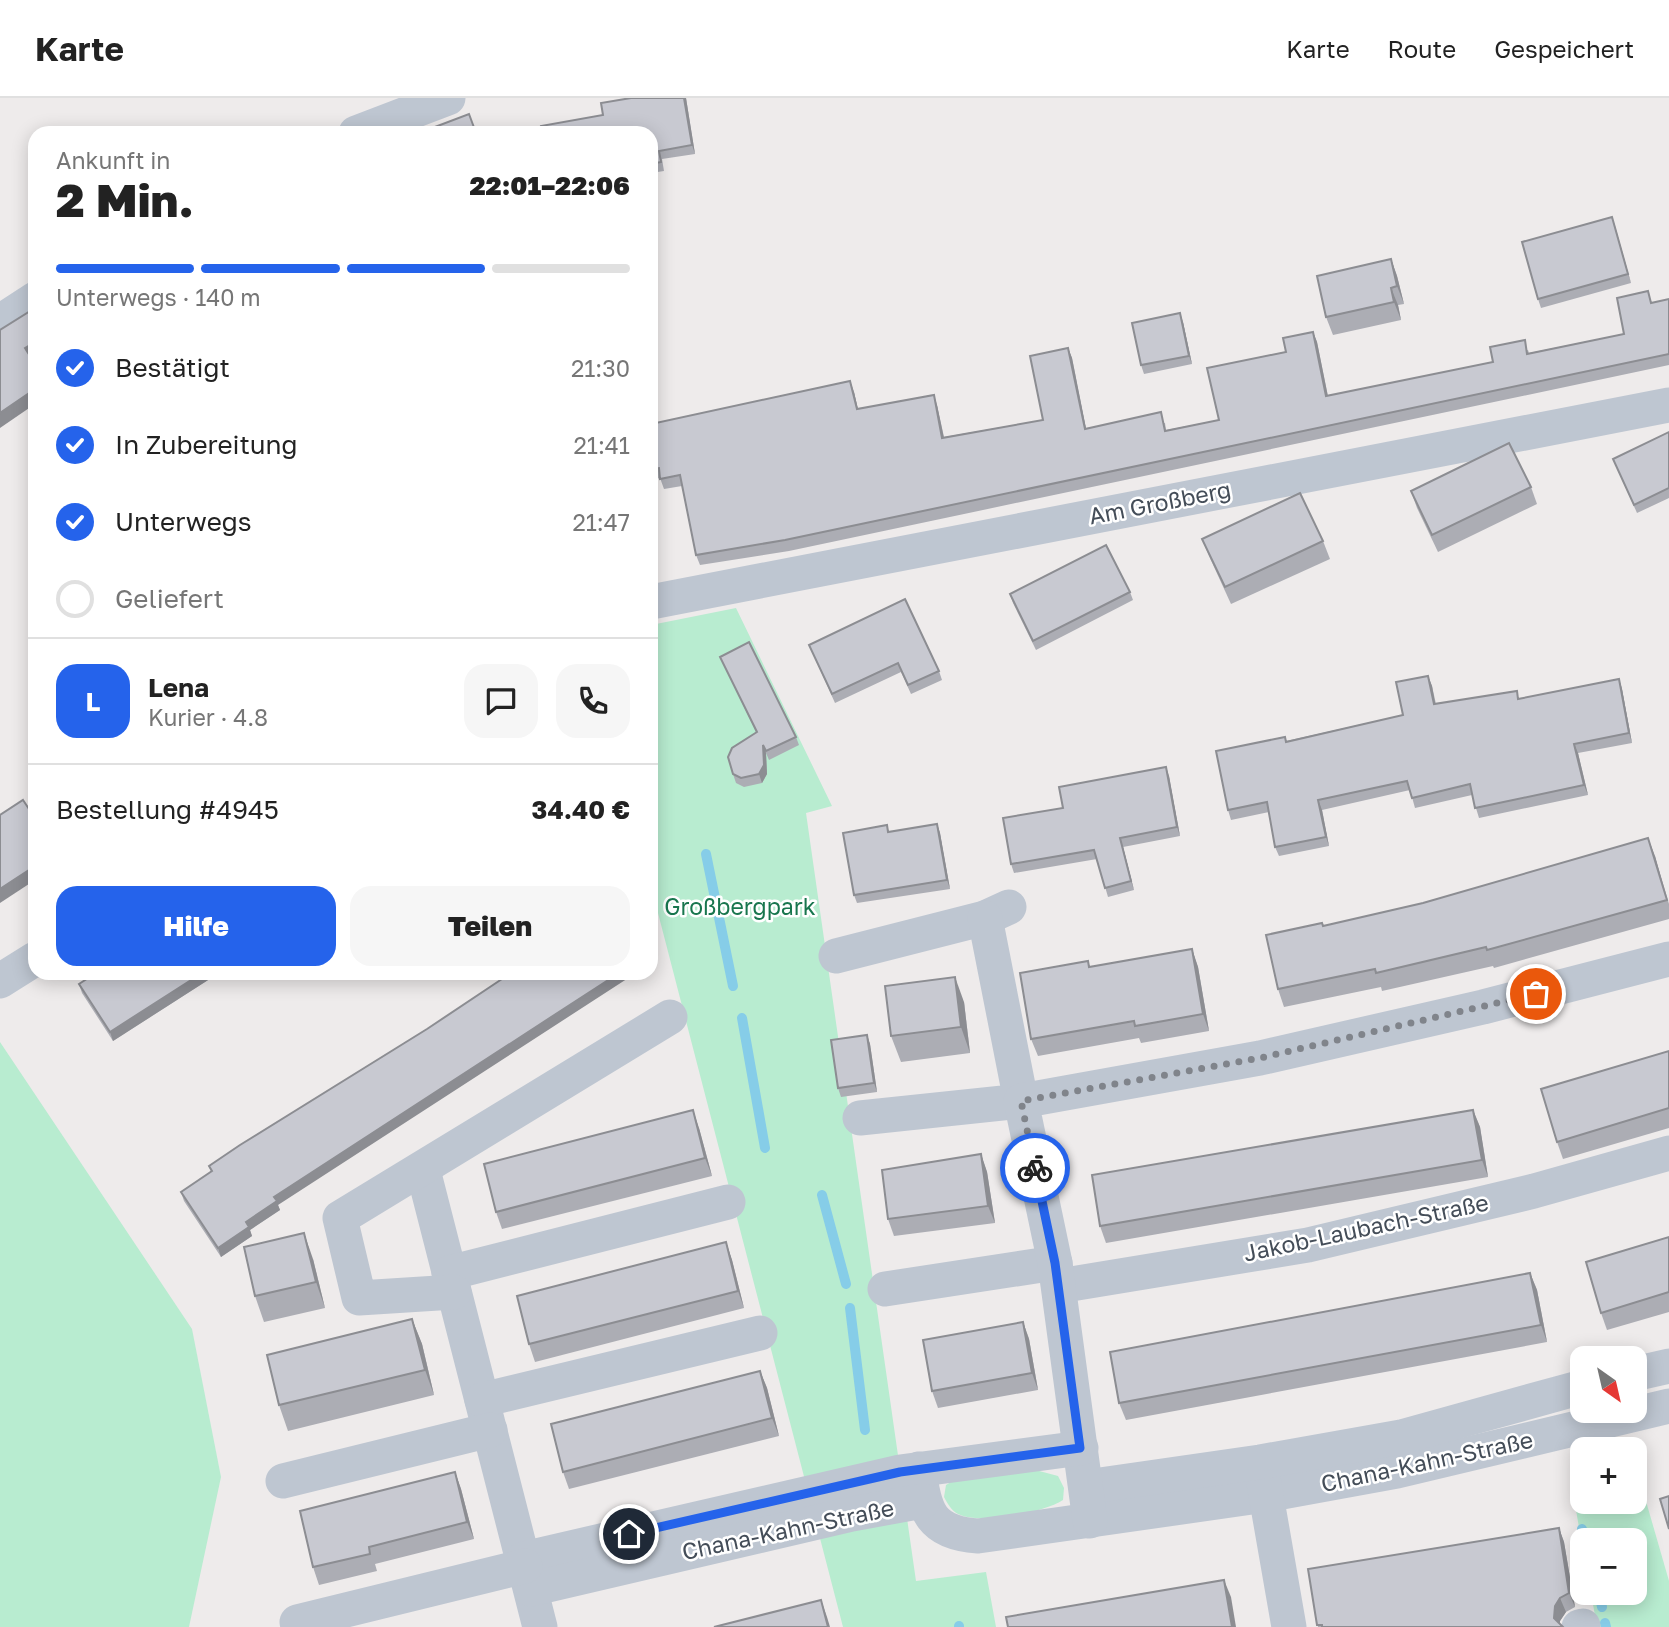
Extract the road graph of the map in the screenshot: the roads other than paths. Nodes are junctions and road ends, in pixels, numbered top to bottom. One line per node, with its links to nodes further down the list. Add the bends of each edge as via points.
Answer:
1 (447, 98): 2 (street)
2 (374, 126)
3 (28, 304): 4 (street)
4 (0, 322)
5 (1669, 405): 6 (street, Am Großberg)
6 (658, 601)
7 (836, 956): 12 (street, via 997,912)
8 (1669, 959): 12 (street, via 1260,1058)
9 (28, 963): 10 (street)
10 (0, 981)
11 (670, 1017): 15 (street)
12 (1021, 1101): 13 (street); 17 (street)
13 (860, 1118)
14 (1669, 1153): 17 (street, Jakob-Laubach-Straße, via 1308,1245)
15 (423, 1170): 18 (street); 18 (street, via 340,1219 359,1298)
16 (728, 1202): 18 (street)
17 (1057, 1274): 19 (street, Jakob-Laubach-Straße); 27 (street)
18 (452, 1282): 26 (street)
19 (885, 1289)
20 (760, 1334): 26 (street)
21 (1669, 1366): 22 (street)
22 (1647, 1371)
23 (1647, 1406): 24 (street, Chana-Kahn-Straße)
24 (1669, 1406)
25 (1570, 1409): 28 (street, Chana-Kahn-Straße, via 1397,1471)
26 (486, 1415): 29 (street); 33 (street)
27 (1080, 1448): 30 (street, Chana-Kahn-Straße); 31 (street)
28 (1263, 1479): 31 (street, Chana-Kahn-Straße); 32 (street, Chana-Kahn-Straße); 36 (street)
29 (284, 1481)
30 (921, 1485): 32 (street, Chana-Kahn-Straße, via 944,1530 956,1535); 33 (street, Chana-Kahn-Straße, via 829,1487)
31 (1086, 1487): 32 (street)
32 (1090, 1521)
33 (526, 1571): 34 (street, Chana-Kahn-Straße); 35 (street)
34 (297, 1622)
35 (540, 1627)
36 (1289, 1627)

